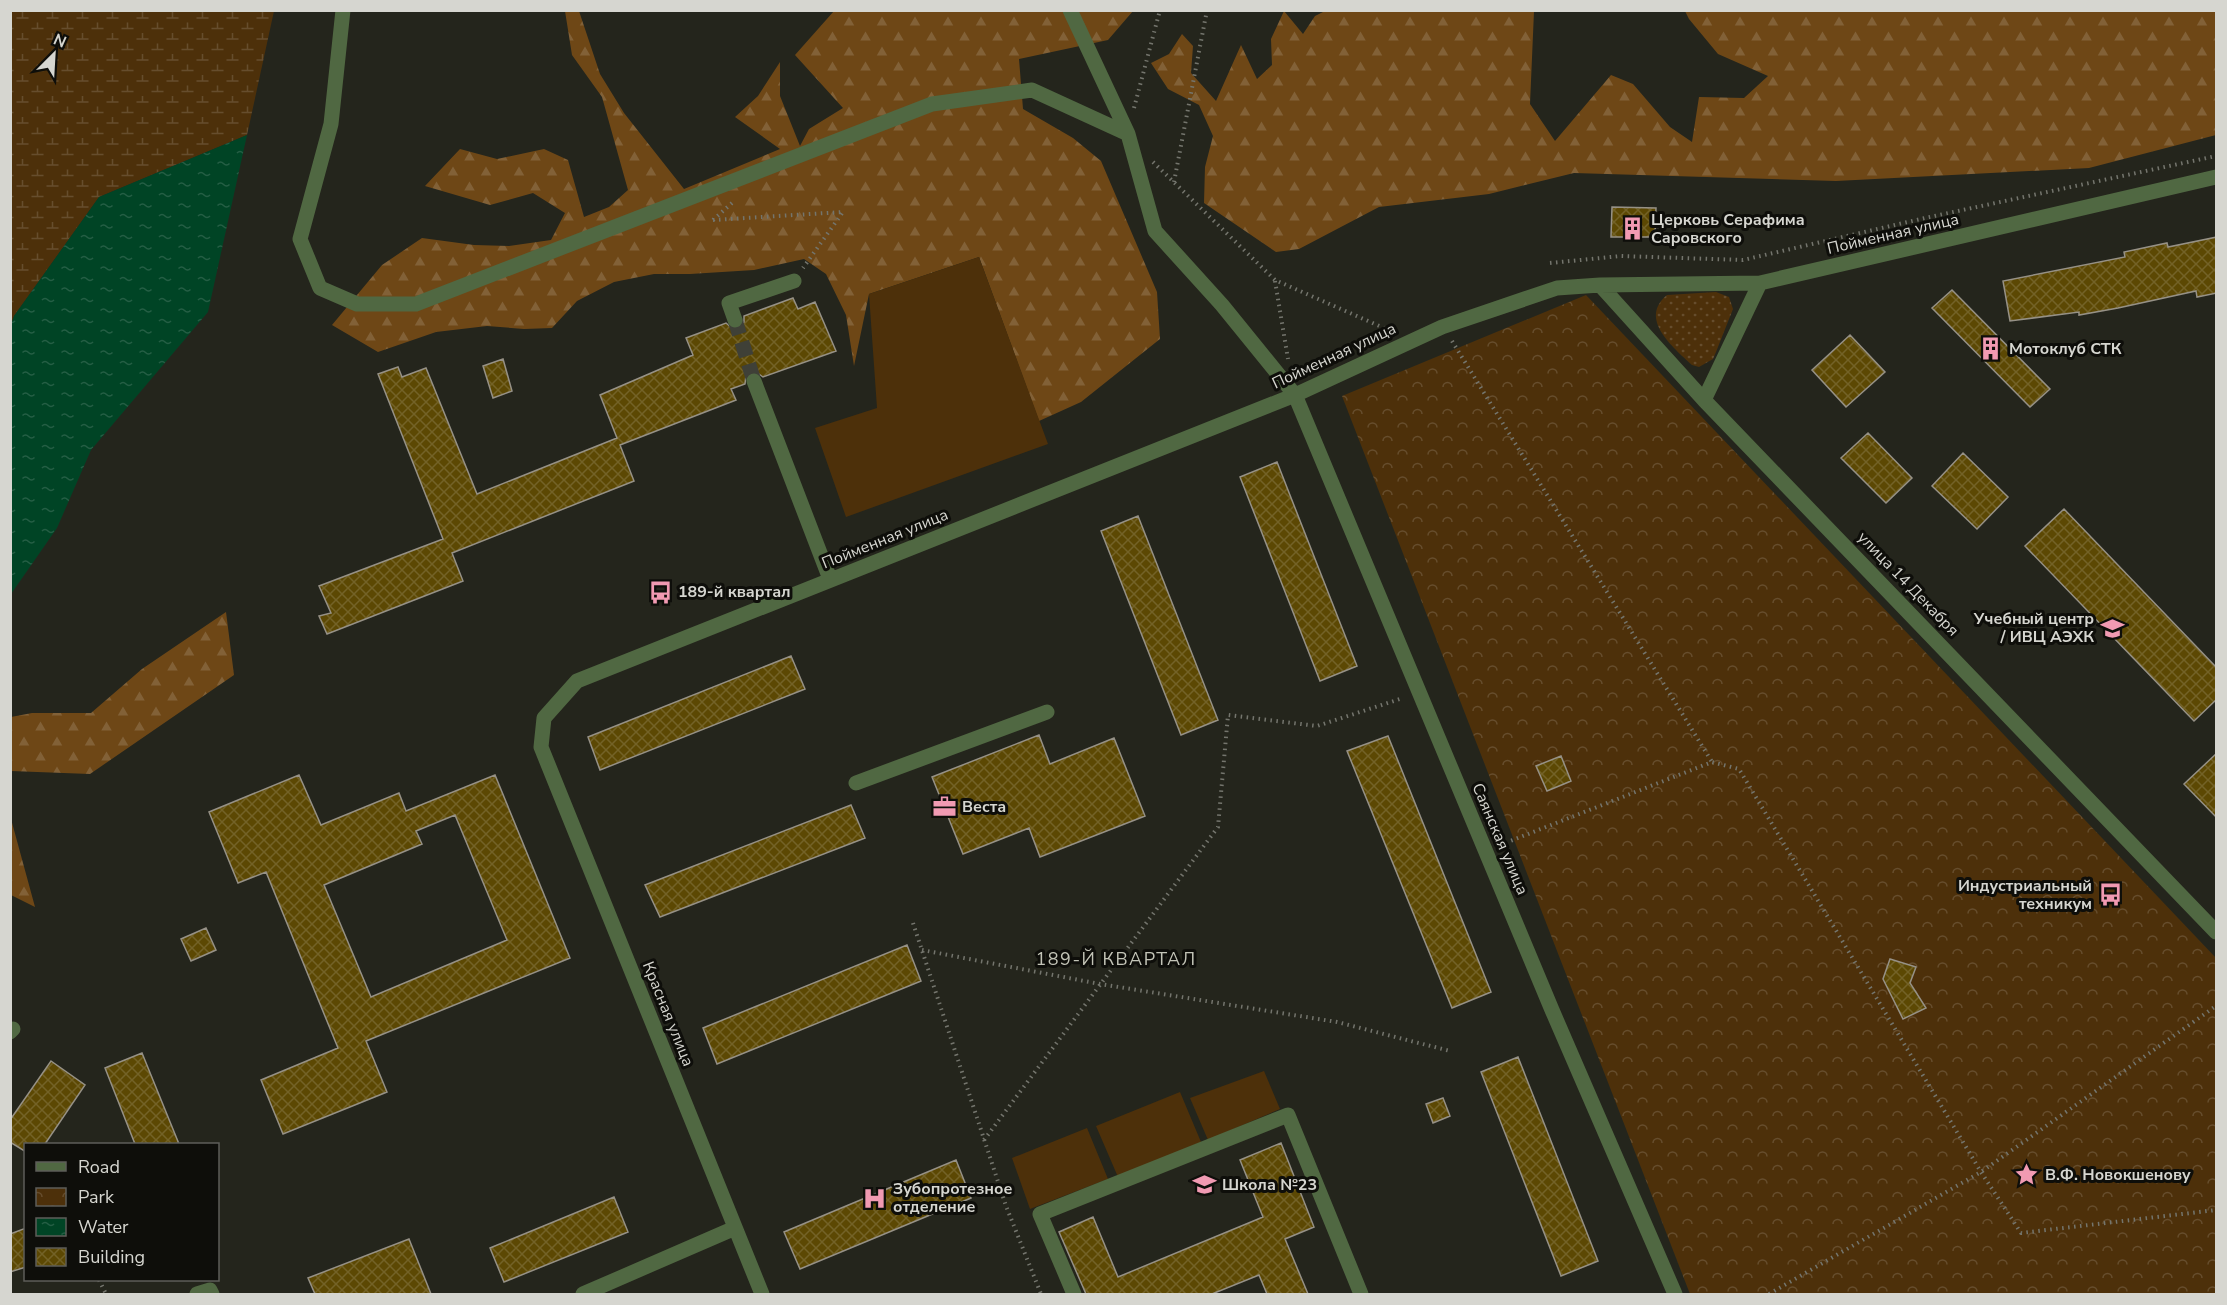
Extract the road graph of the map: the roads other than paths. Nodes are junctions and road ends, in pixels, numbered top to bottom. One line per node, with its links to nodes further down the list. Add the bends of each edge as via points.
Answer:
1 (343, 10): 3 (street, via 331,124 300,239 320,288 357,304 416,304 932,104 1032,90)
2 (1070, 10): 3 (street, Саянская улица)
3 (1128, 134): 10 (street, Саянская улица, via 1155,231)
4 (2217, 177): 6 (street, Пойменная улица)
5 (794, 281): 8 (street, via 729,303)
6 (1760, 283): 7 (street, Пойменная улица); 11 (street)
7 (1600, 285): 10 (street, Пойменная улица, via 1557,288 1442,327); 11 (street, улица 14 Декабря)
8 (735, 320)
9 (754, 381): 12 (street)
10 (1295, 395): 12 (street, Пойменная улица); 24 (street, Саянская улица)
11 (1704, 400): 16 (street, улица 14 Декабря)
12 (830, 579): 14 (street, Пойменная улица, via 577,681 544,718)
13 (1047, 712): 15 (street)
14 (542, 747): 17 (street, Красная улица)
15 (856, 783)
16 (2217, 932)
17 (735, 1228): 20 (street); 21 (street, Красная улица)
18 (197, 1294): 19 (street, via 210,1290)
19 (212, 1294)
20 (583, 1294)
21 (762, 1294)
22 (1074, 1294): 23 (street, via 1040,1214 1288,1115)
23 (1361, 1294)
24 (1675, 1294)

